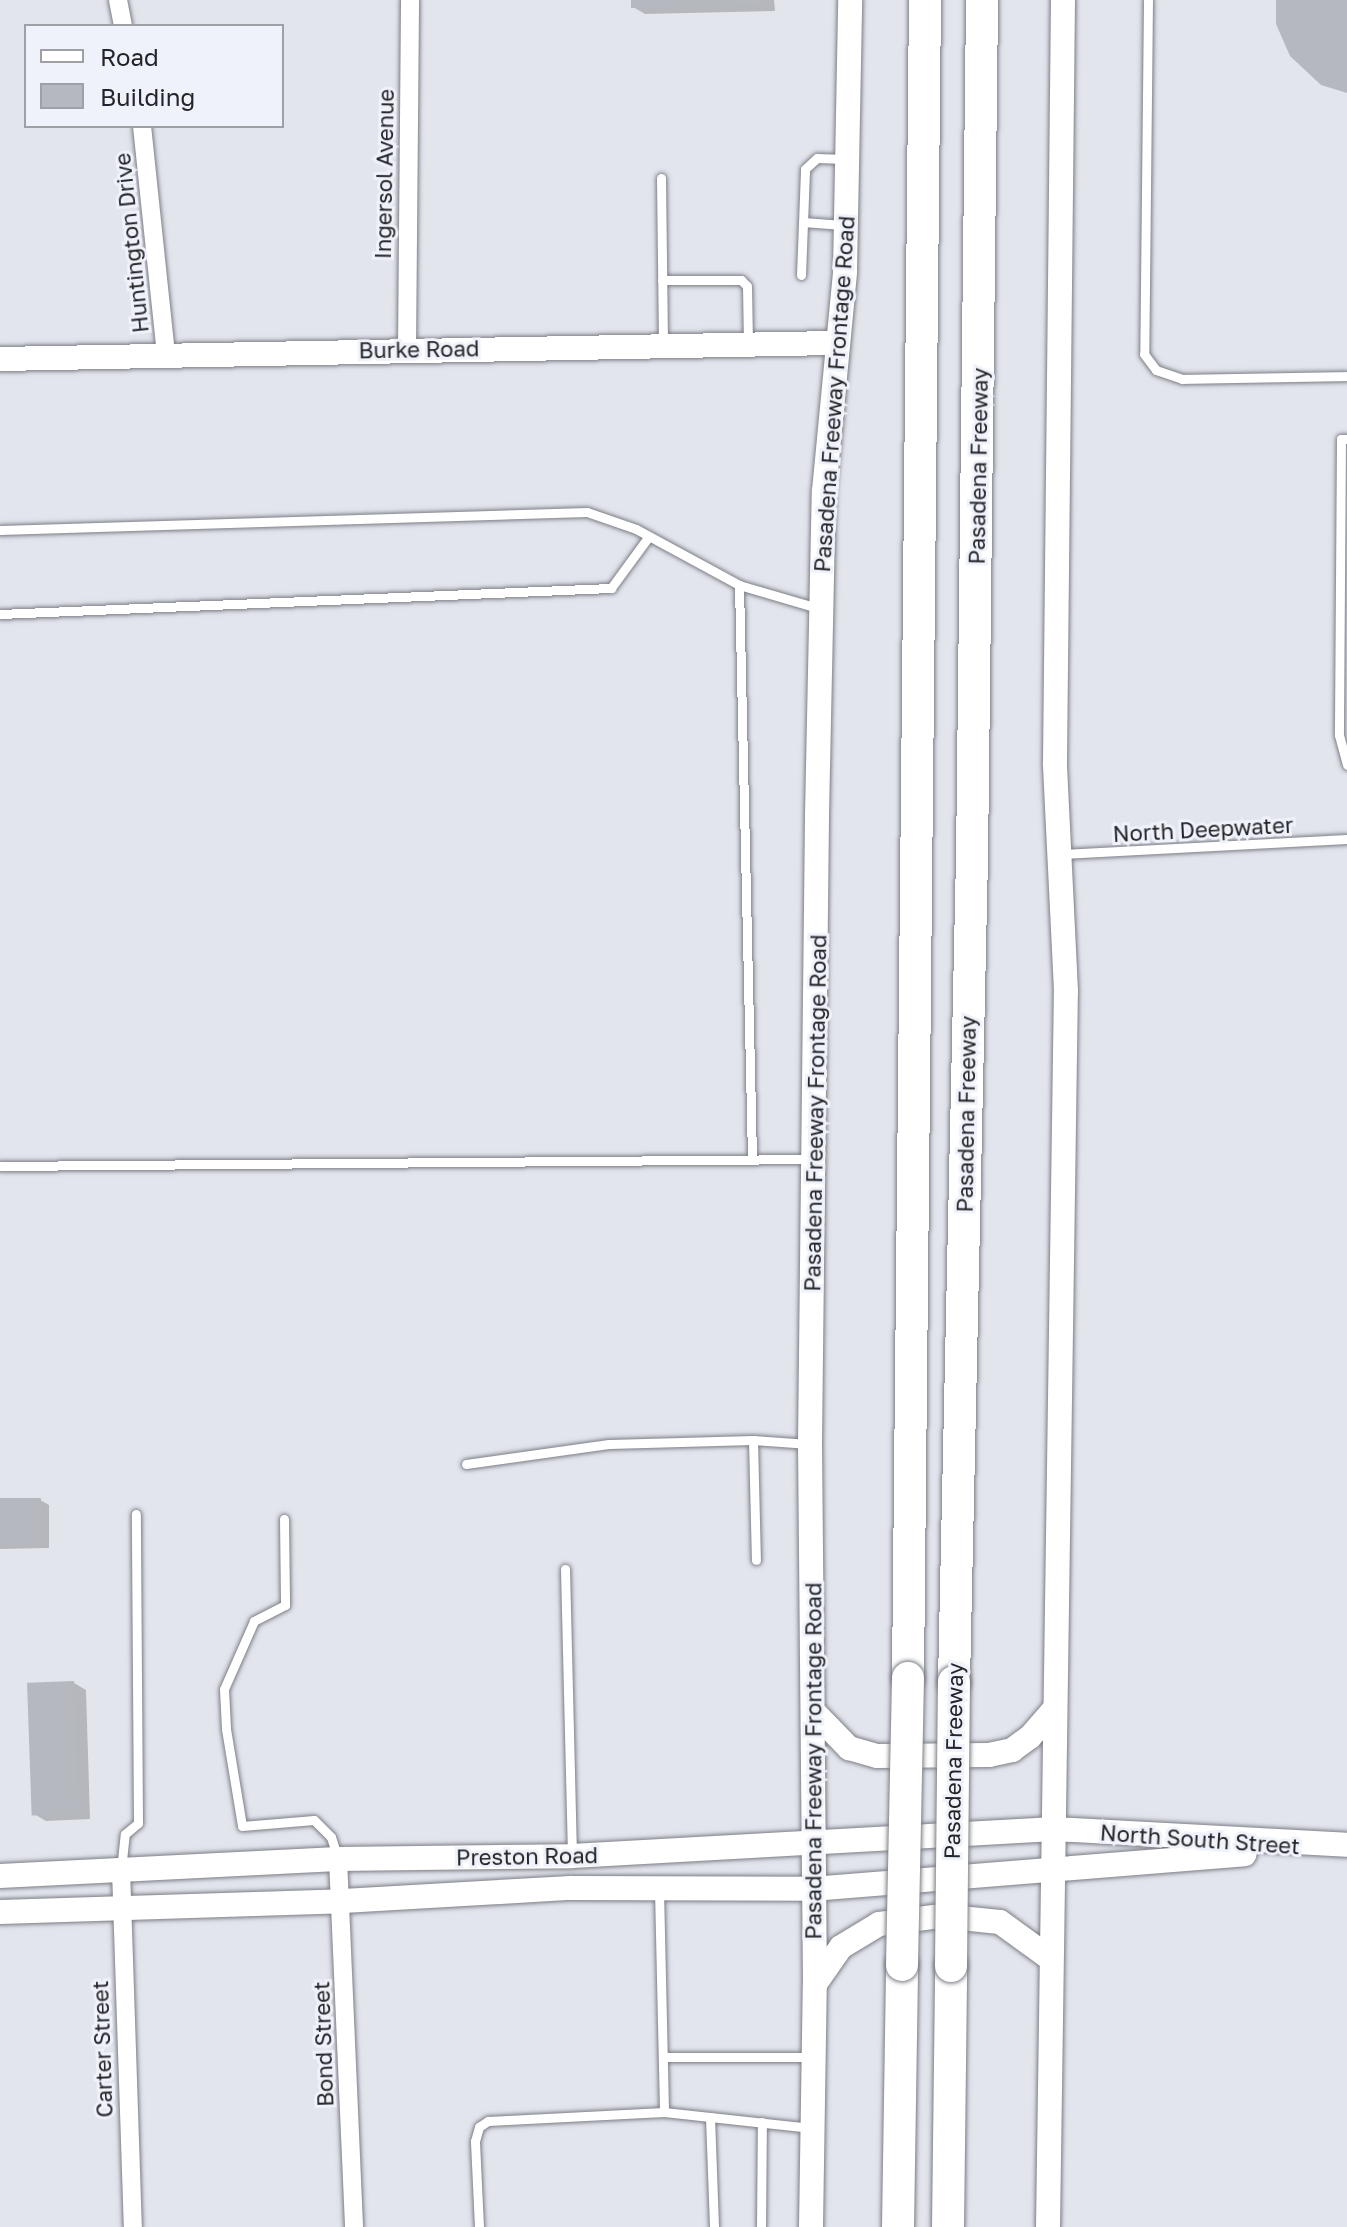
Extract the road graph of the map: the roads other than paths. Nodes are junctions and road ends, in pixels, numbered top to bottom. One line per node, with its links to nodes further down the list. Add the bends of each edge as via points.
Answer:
1 (118, 0): 8 (street)
2 (410, 0): 19 (street, Ingersol Avenue)
3 (850, 0): 10 (main road, Pasadena Freeway Frontage Road)
4 (925, 0): 73 (highway, Pasadena Freeway, bridge)
5 (982, 0): 74 (highway, Pasadena Freeway, bridge)
6 (1063, 0): 31 (main road, via 1055,762)
7 (1148, 0): 22 (lane, via 1144,354 1156,370 1182,379)
8 (123, 24)
9 (142, 128): 20 (street, Huntington Drive)
10 (848, 160): 12 (lane, via 817,158 805,169); 13 (main road, Pasadena Freeway Frontage Road)
11 (661, 178): 15 (lane)
12 (803, 222): 13 (lane); 14 (lane)
13 (847, 225): 16 (main road, Pasadena Freeway Frontage Road)
14 (801, 275)
15 (662, 280): 17 (lane, via 741,280 747,286); 18 (lane)
16 (837, 343): 17 (main road, Burke Road); 27 (main road, Pasadena Freeway Frontage Road, via 824,476)
17 (748, 344): 18 (main road, Burke Road)
18 (663, 345): 19 (main road, Burke Road)
19 (407, 349): 20 (main road, Burke Road)
20 (166, 355): 21 (main road, Burke Road)
21 (0, 359)
22 (1347, 376)
23 (1347, 439): 29 (lane, via 1341,439 1339,719)
24 (0, 530): 25 (lane, via 587,512)
25 (649, 536): 26 (lane); 28 (lane, via 611,588)
26 (739, 585): 27 (lane); 32 (lane)
27 (821, 609): 33 (main road, Pasadena Freeway Frontage Road)
28 (0, 614)
29 (1347, 765)
30 (1347, 839): 31 (lane, North Deepwater)
31 (1062, 854): 42 (main road, via 1066,991)
32 (752, 1159): 33 (lane); 34 (lane)
33 (814, 1159): 36 (main road, Pasadena Freeway Frontage Road)
34 (0, 1166)
35 (753, 1440): 36 (lane); 37 (lane, via 609,1444); 40 (lane)
36 (810, 1444): 43 (main road, Pasadena Freeway Frontage Road)
37 (466, 1464)
38 (136, 1514): 50 (lane, via 138,1823 125,1834)
39 (284, 1519): 49 (lane, via 285,1605 254,1621 224,1689 226,1729 242,1826 314,1820 331,1837)
40 (756, 1560)
41 (565, 1569): 48 (lane)
42 (1055, 1708): 43 (main road, via 1012,1750 989,1755 877,1756 849,1748); 44 (main road)
43 (813, 1711): 45 (main road, Pasadena Freeway Frontage Road)
44 (1054, 1829): 45 (main road, Preston Road); 47 (main road, North South Street); 51 (main road)
45 (811, 1842): 48 (main road, Preston Road); 55 (main road, Pasadena Freeway Frontage Road)
46 (1347, 1845): 47 (main road, North South Street)
47 (1315, 1847): 51 (main road, Preston Road)
48 (572, 1856): 49 (main road, Preston Road); 54 (main road)
49 (338, 1859): 50 (main road, Preston Road); 56 (street, Bond Street)
50 (121, 1870): 52 (main road, Preston Road); 57 (street, Carter Street)
51 (1053, 1873): 55 (main road, Preston Road); 59 (main road)
52 (0, 1876)
53 (659, 1887): 54 (main road, Preston Road); 55 (main road, Preston Road); 61 (lane)
54 (571, 1888): 56 (main road, Preston Road)
55 (812, 1889): 60 (main road, Pasadena Freeway Frontage Road)
56 (343, 1901): 57 (main road, Preston Road); 68 (street, Bond Street)
57 (121, 1907): 58 (main road, Preston Road); 67 (street, Carter Street)
58 (0, 1912)
59 (1051, 1959): 60 (main road, via 1000,1922 941,1916 879,1924 841,1947); 75 (main road)
60 (815, 1984): 62 (main road, Pasadena Freeway Frontage Road)
61 (664, 2057): 62 (lane); 63 (lane)
62 (813, 2057): 66 (main road, Pasadena Freeway Frontage Road)
63 (664, 2112): 64 (lane); 69 (lane, via 488,2121 479,2127 475,2141)
64 (710, 2117): 65 (lane); 70 (lane)
65 (762, 2122): 66 (lane); 71 (lane)
66 (811, 2128): 72 (main road, Pasadena Freeway Frontage Road)
67 (133, 2227)
68 (354, 2227)
69 (479, 2227)
70 (714, 2227)
71 (761, 2227)
72 (811, 2227)
73 (898, 2227)
74 (948, 2227)
75 (1048, 2227)

